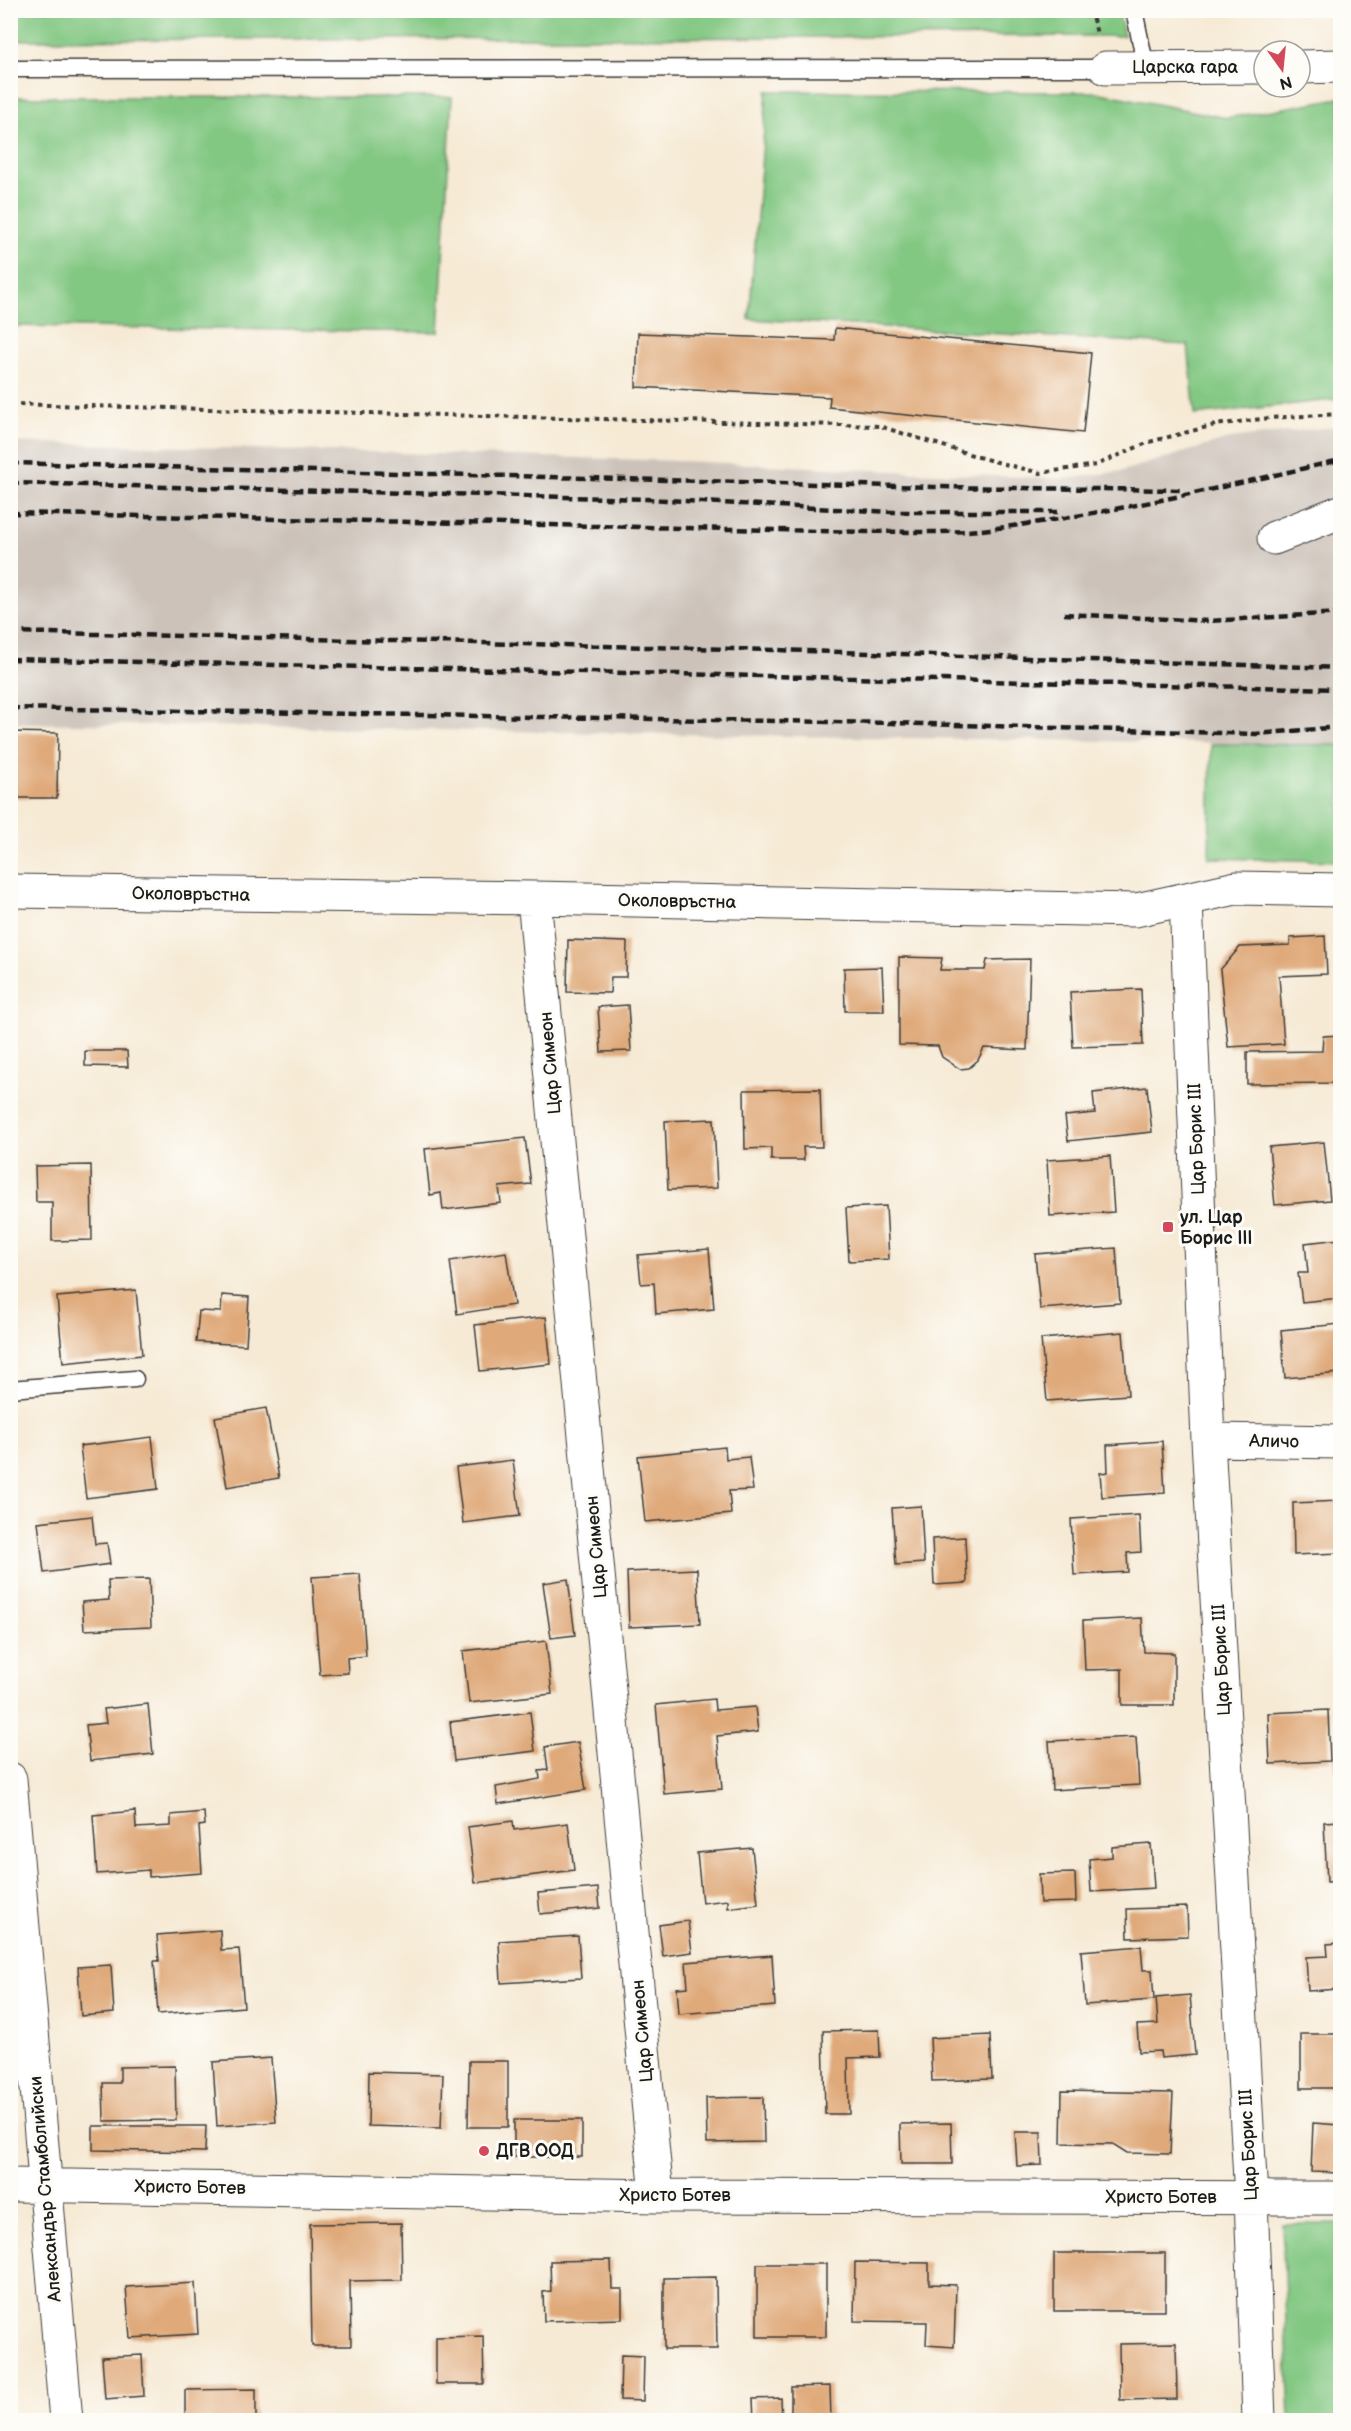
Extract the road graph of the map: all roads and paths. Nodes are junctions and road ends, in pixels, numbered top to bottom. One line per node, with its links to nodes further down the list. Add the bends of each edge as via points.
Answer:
1 (1134, 10): 6 (lane)
2 (1341, 66): 4 (street)
3 (1252, 67): 6 (street, Царска гара)
4 (1312, 67)
5 (1106, 68): 6 (street, Царска гара); 7 (lane)
6 (1146, 68)
7 (10, 69)
8 (10, 404): 9 (path, via 879,426 1040,473 1096,465 1149,442 1215,424)
9 (1341, 414)
10 (1341, 512): 11 (street)
11 (1274, 538)
12 (1341, 890): 15 (street, Околовръстна, via 1236,888)
13 (10, 891): 14 (street, Околовръстна)
14 (534, 898): 15 (street, Околовръстна, via 1136,910); 23 (street, Цар Симеон)
15 (1186, 900): 18 (street, Цар Борис III)
16 (135, 1379): 17 (lane)
17 (10, 1389)
18 (1208, 1440): 19 (street, Аличо); 24 (street, Цар Борис III)
19 (1341, 1442)
20 (10, 1779): 22 (street, Александър Стамболийски)
21 (10, 2185): 22 (street, Христо Ботев)
22 (45, 2185): 23 (street, Христо Ботев); 26 (street, Александър Стамболийски)
23 (657, 2196): 24 (street, Христо Ботев)
24 (1251, 2197): 25 (street, Христо Ботев); 27 (street, Цар Борис III)
25 (1341, 2198)
26 (66, 2421)
27 (1259, 2421)

